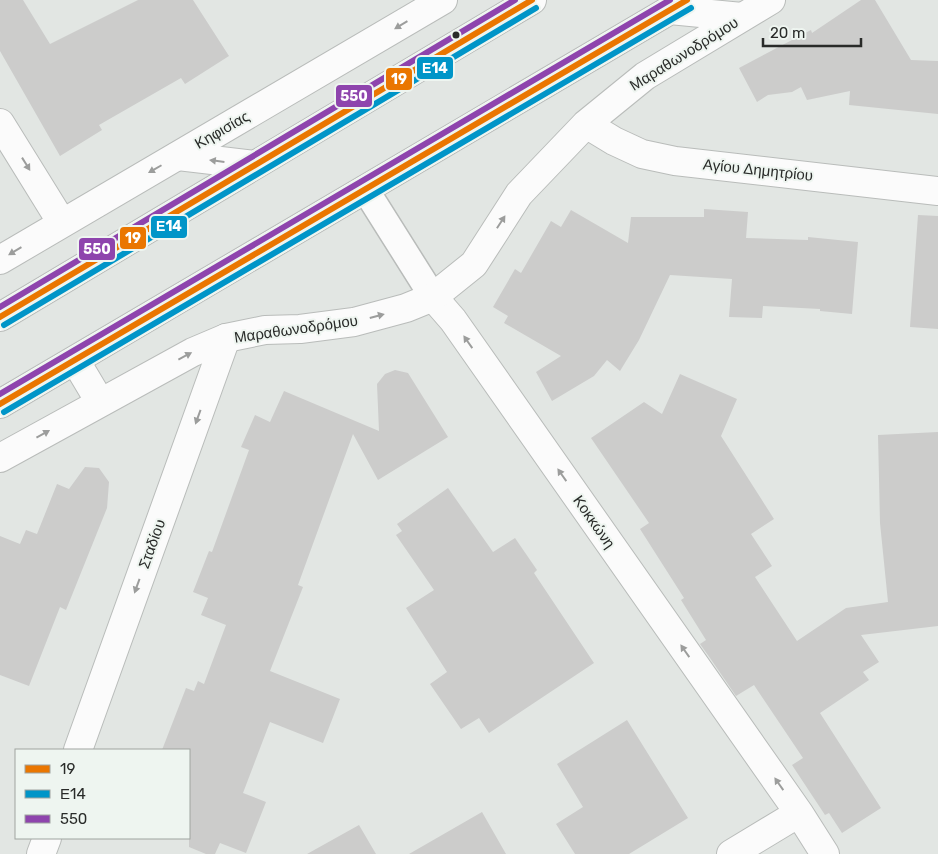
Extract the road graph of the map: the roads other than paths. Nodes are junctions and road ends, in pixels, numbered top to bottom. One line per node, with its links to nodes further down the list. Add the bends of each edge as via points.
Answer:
1 (443, 0): 8 (street, Κηφισίας, one-way to 8)
2 (532, 0): 9 (street)
3 (771, 0): 5 (street, Μαραθωνοδρόμου)
4 (679, 5): 5 (street); 10 (street)
5 (742, 17): 7 (street, Μαραθωνοδρόμου, via 645,76)
6 (0, 123): 12 (street, one-way to 12)
7 (586, 124): 11 (street, Αγίου Δημητρίου, via 614,142 642,154 675,161); 14 (street, Μαραθωνοδρόμου, one-way to 7, via 474,264 518,194)
8 (178, 156): 9 (street, one-way to 8); 12 (street, Κηφισίας, one-way to 12)
9 (255, 165): 15 (street)
10 (365, 189): 14 (street, Κοκκώνη); 17 (street)
11 (938, 191)
12 (62, 223): 13 (street, Κηφισίας, one-way to 13)
13 (0, 260)
14 (433, 297): 16 (street, Μαραθωνοδρόμου, one-way to 14, via 265,330 354,322); 22 (street, Κοκκώνη, one-way to 14, via 453,320)
15 (0, 317)
16 (226, 338): 18 (street, Μαραθωνοδρόμου, one-way to 16); 21 (street, Σταδίου, one-way to 21)
17 (75, 360): 18 (street); 19 (street)
18 (100, 402): 20 (street, Μαραθωνοδρόμου, one-way to 18)
19 (0, 404)
20 (0, 458)
21 (78, 749)
22 (799, 813): 25 (street); 26 (street, Κοκκώνη)
23 (47, 839): 24 (street)
24 (41, 854)
25 (731, 854)
26 (825, 854)

